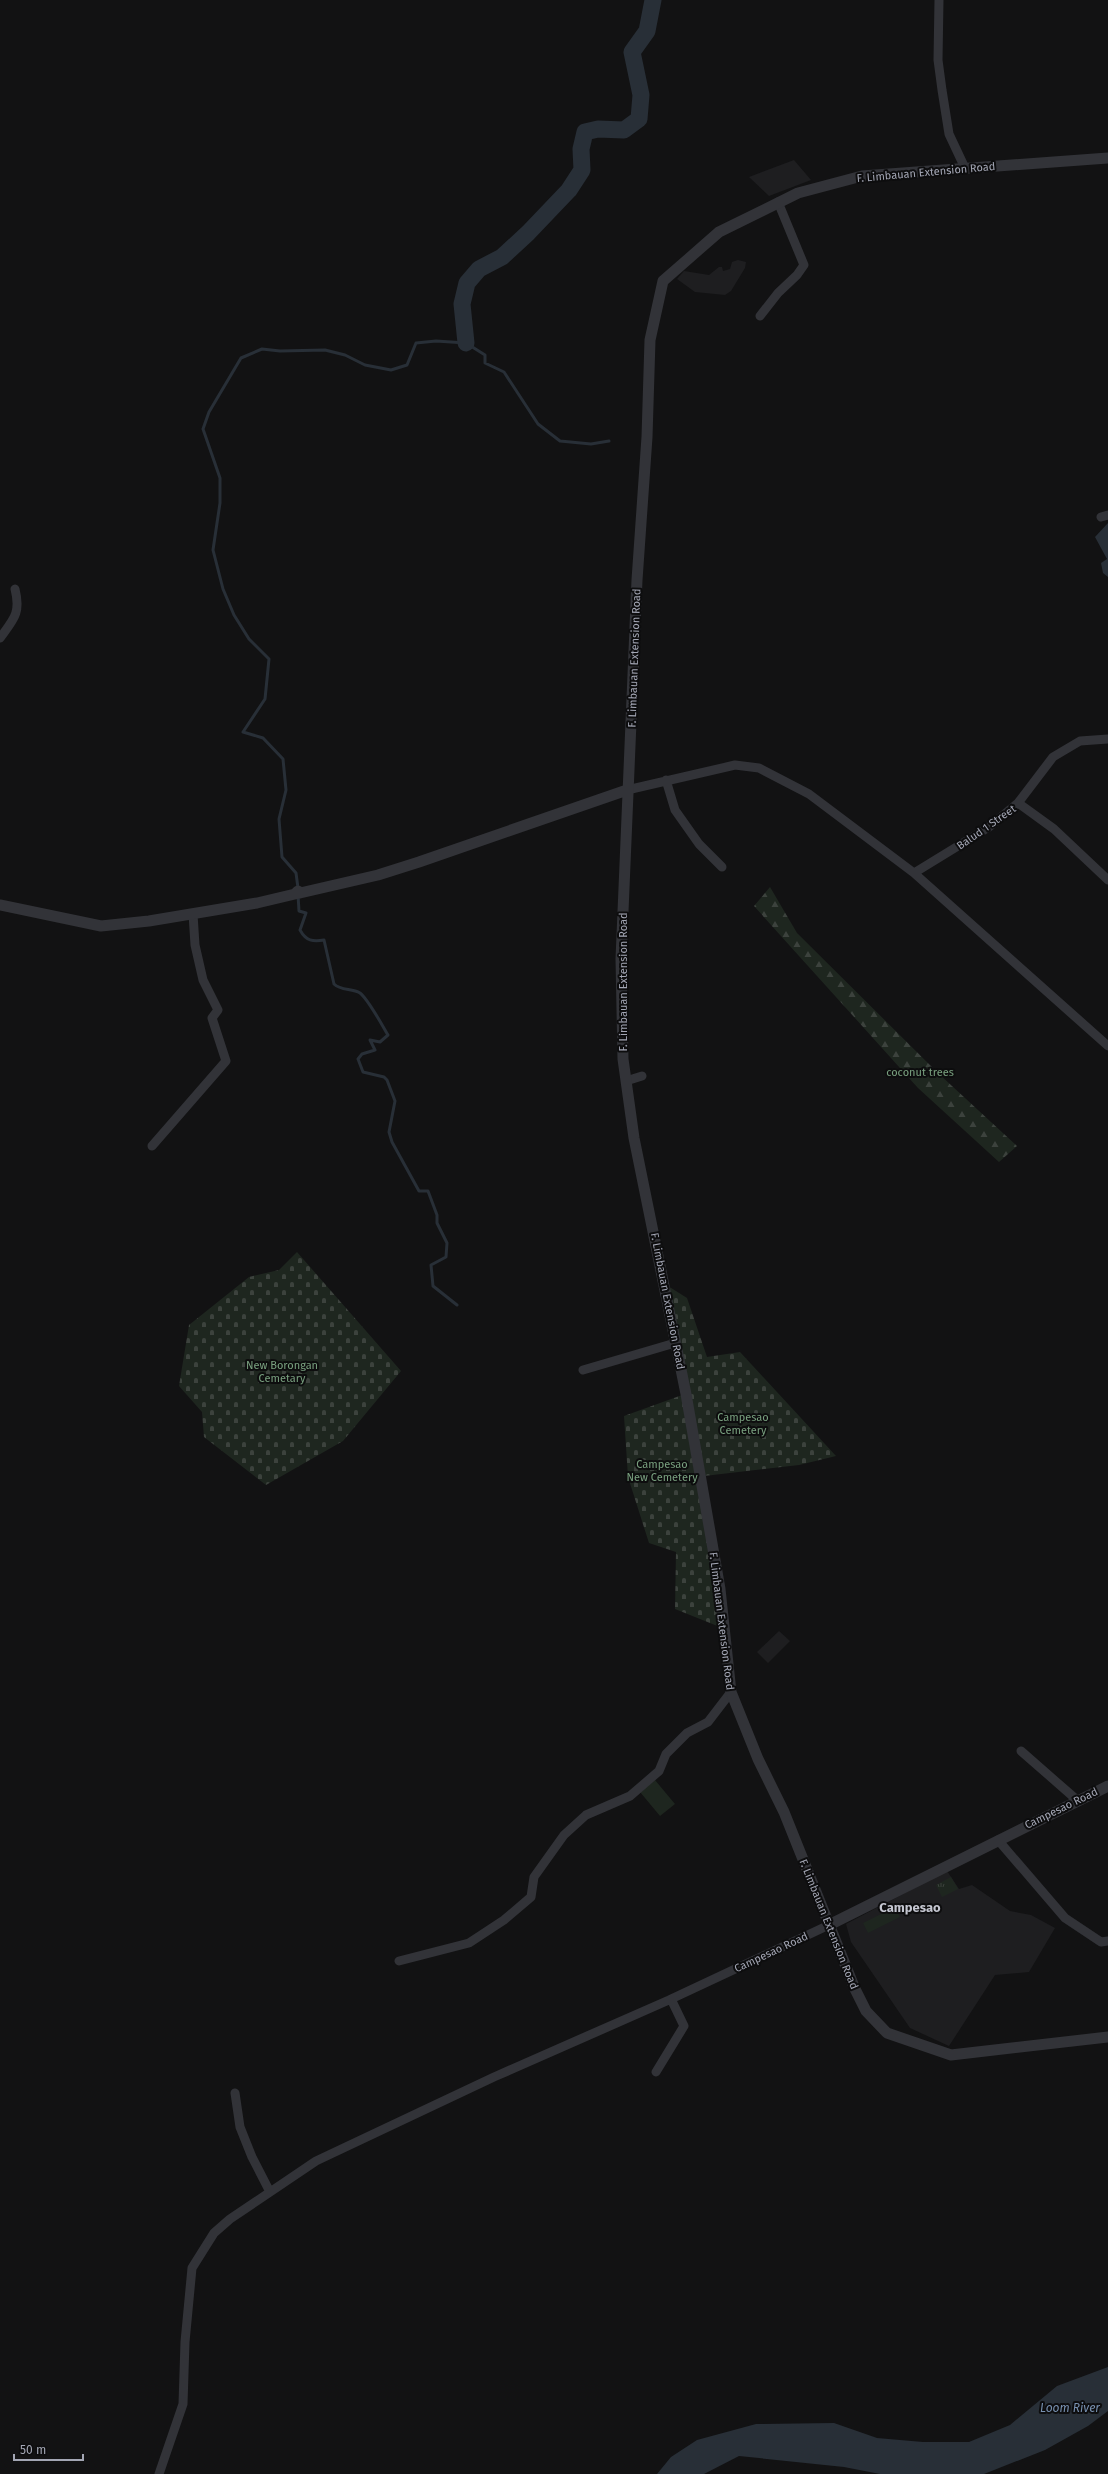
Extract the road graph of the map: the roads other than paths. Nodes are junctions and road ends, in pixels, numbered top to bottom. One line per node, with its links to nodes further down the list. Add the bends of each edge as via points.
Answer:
1 (939, 0): 3 (street, via 938,60 942,90 949,134)
2 (1108, 158): 3 (street, F. Limbauan Extension Road)
3 (965, 168): 4 (street, F. Limbauan Extension Road, via 862,176 798,192)
4 (778, 202): 5 (street, via 804,265); 10 (street, F. Limbauan Extension Road, via 719,232 662,281 650,340)
5 (760, 316)
6 (14, 589): 7 (street, via 18,602 17,614)
7 (0, 638)
8 (1108, 739): 11 (street, via 1080,741 1053,757)
9 (666, 780): 10 (street); 12 (street, via 675,810 699,844); 13 (street, via 735,765 759,768 809,794)
10 (628, 790): 16 (street, via 378,875 298,894); 19 (street, F. Limbauan Extension Road, via 621,959 621,1025)
11 (1018, 803): 13 (street, Balud 1 Street, via 989,827); 14 (street, Balud 1 Street, via 1054,829)
12 (722, 868)
13 (914, 873): 17 (street)
14 (1108, 880)
15 (0, 904): 16 (street, via 101,926 149,922)
16 (193, 914): 20 (street, via 195,944 203,980 218,1010 212,1018 226,1061)
17 (1108, 1046)
18 (642, 1076): 19 (street)
19 (626, 1080): 21 (street, F. Limbauan Extension Road, via 634,1138)
20 (152, 1146)
21 (675, 1343): 22 (street); 23 (street, F. Limbauan Extension Road, via 720,1590)
22 (583, 1370)
23 (731, 1692): 28 (street, F. Limbauan Extension Road, via 758,1759 784,1812); 30 (street, via 708,1722 687,1733 666,1754 659,1771 630,1796 586,1815 564,1835 534,1876 531,1897 504,1920 469,1943)
24 (1021, 1751): 26 (street)
25 (1108, 1786): 26 (street, Campesao Road)
26 (1077, 1800): 27 (street, Campesao Road)
27 (998, 1840): 28 (street, Campesao Road); 29 (street, via 1065,1918 1101,1942)
28 (829, 1925): 31 (street, Campesao Road); 32 (street, F. Limbauan Extension Road, via 866,2011 887,2033 951,2055)
29 (1108, 1942)
30 (399, 1961)
31 (671, 2000): 33 (street, via 684,2026); 35 (street, Campesao Road, via 494,2077 316,2161)
32 (1108, 2037)
33 (656, 2072)
34 (235, 2093): 35 (street, via 240,2127)
35 (270, 2192): 36 (street, Campesao Road, via 214,2233 192,2268 185,2342 183,2404)
36 (159, 2474)

